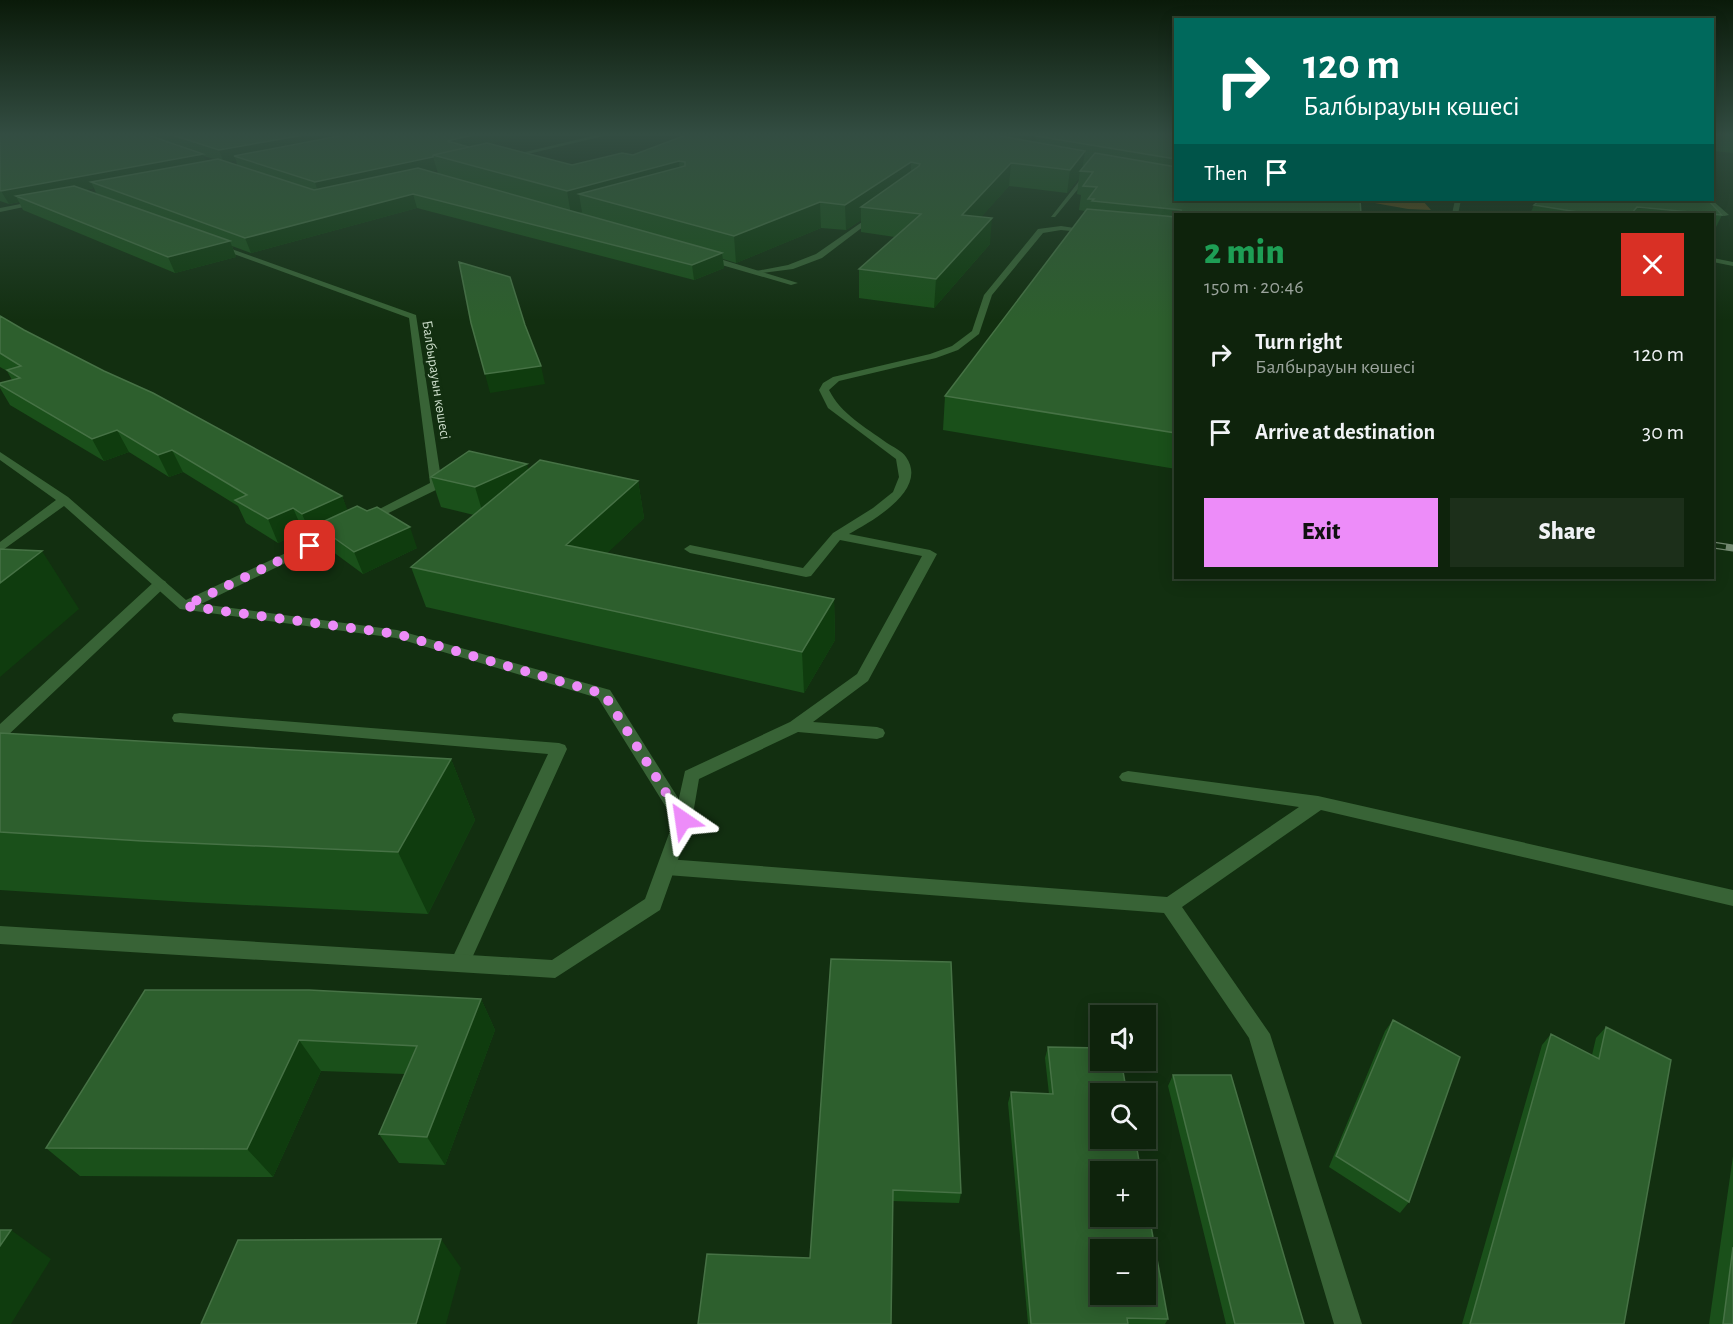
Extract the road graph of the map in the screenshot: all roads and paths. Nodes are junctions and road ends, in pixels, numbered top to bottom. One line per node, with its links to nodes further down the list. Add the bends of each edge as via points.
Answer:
1 (1069, 197): 7 (street)
2 (46, 201): 5 (street)
3 (1710, 201): 6 (street, via 1726,215)
4 (885, 208): 13 (street, via 819,256 790,267)
5 (0, 210)
6 (1715, 214)
7 (1053, 216)
8 (1107, 232): 17 (street, via 1061,228 1041,231 988,295 976,332 955,348 836,379 827,385 824,390 832,406 901,458 905,479 900,492)
9 (204, 240): 21 (street, Балбырауын көшесі, via 412,316 436,486)
10 (700, 256): 13 (street)
11 (1714, 260): 12 (street)
12 (1733, 264)
13 (755, 272): 14 (street)
14 (794, 283)
15 (2, 457): 16 (street)
16 (64, 500): 18 (street); 20 (street)
17 (837, 536): 19 (street, via 806,573); 23 (street, via 930,554 862,678)
18 (0, 548)
19 (690, 549)
20 (160, 584): 21 (street); 24 (street)
21 (185, 606): 28 (street, via 397,634 604,694)
22 (180, 718): 33 (street, via 559,749)
23 (796, 726): 25 (street); 28 (street, via 691,775)
24 (0, 733)
25 (877, 733)
26 (1128, 777): 27 (street)
27 (1318, 803): 30 (street); 31 (street)
28 (683, 820): 29 (street)
29 (667, 867): 31 (street); 33 (street, via 653,904 555,969)
30 (1733, 898)
31 (1170, 905): 34 (street, via 1259,1034)
32 (0, 935): 33 (street)
33 (460, 963)
34 (1348, 1324)

